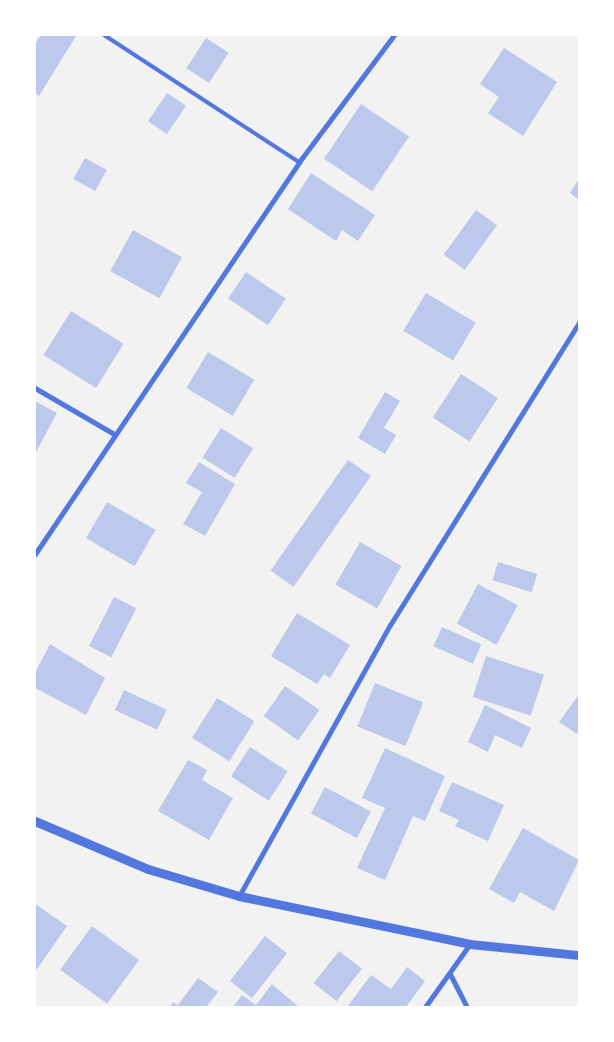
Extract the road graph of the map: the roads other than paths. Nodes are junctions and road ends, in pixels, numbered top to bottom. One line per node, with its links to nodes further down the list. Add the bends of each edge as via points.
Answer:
1 (104, 35): 3 (lane)
2 (394, 35): 3 (street)
3 (299, 162): 6 (street)
4 (579, 322): 9 (street, via 390,625)
5 (35, 388): 6 (street)
6 (114, 434): 7 (street)
7 (35, 554)
8 (35, 821): 9 (street, via 148,869)
9 (239, 896): 10 (street)
10 (470, 944): 11 (street); 12 (street)
11 (579, 955)
12 (450, 974): 13 (street); 14 (street)
13 (425, 1007)
14 (468, 1007)

